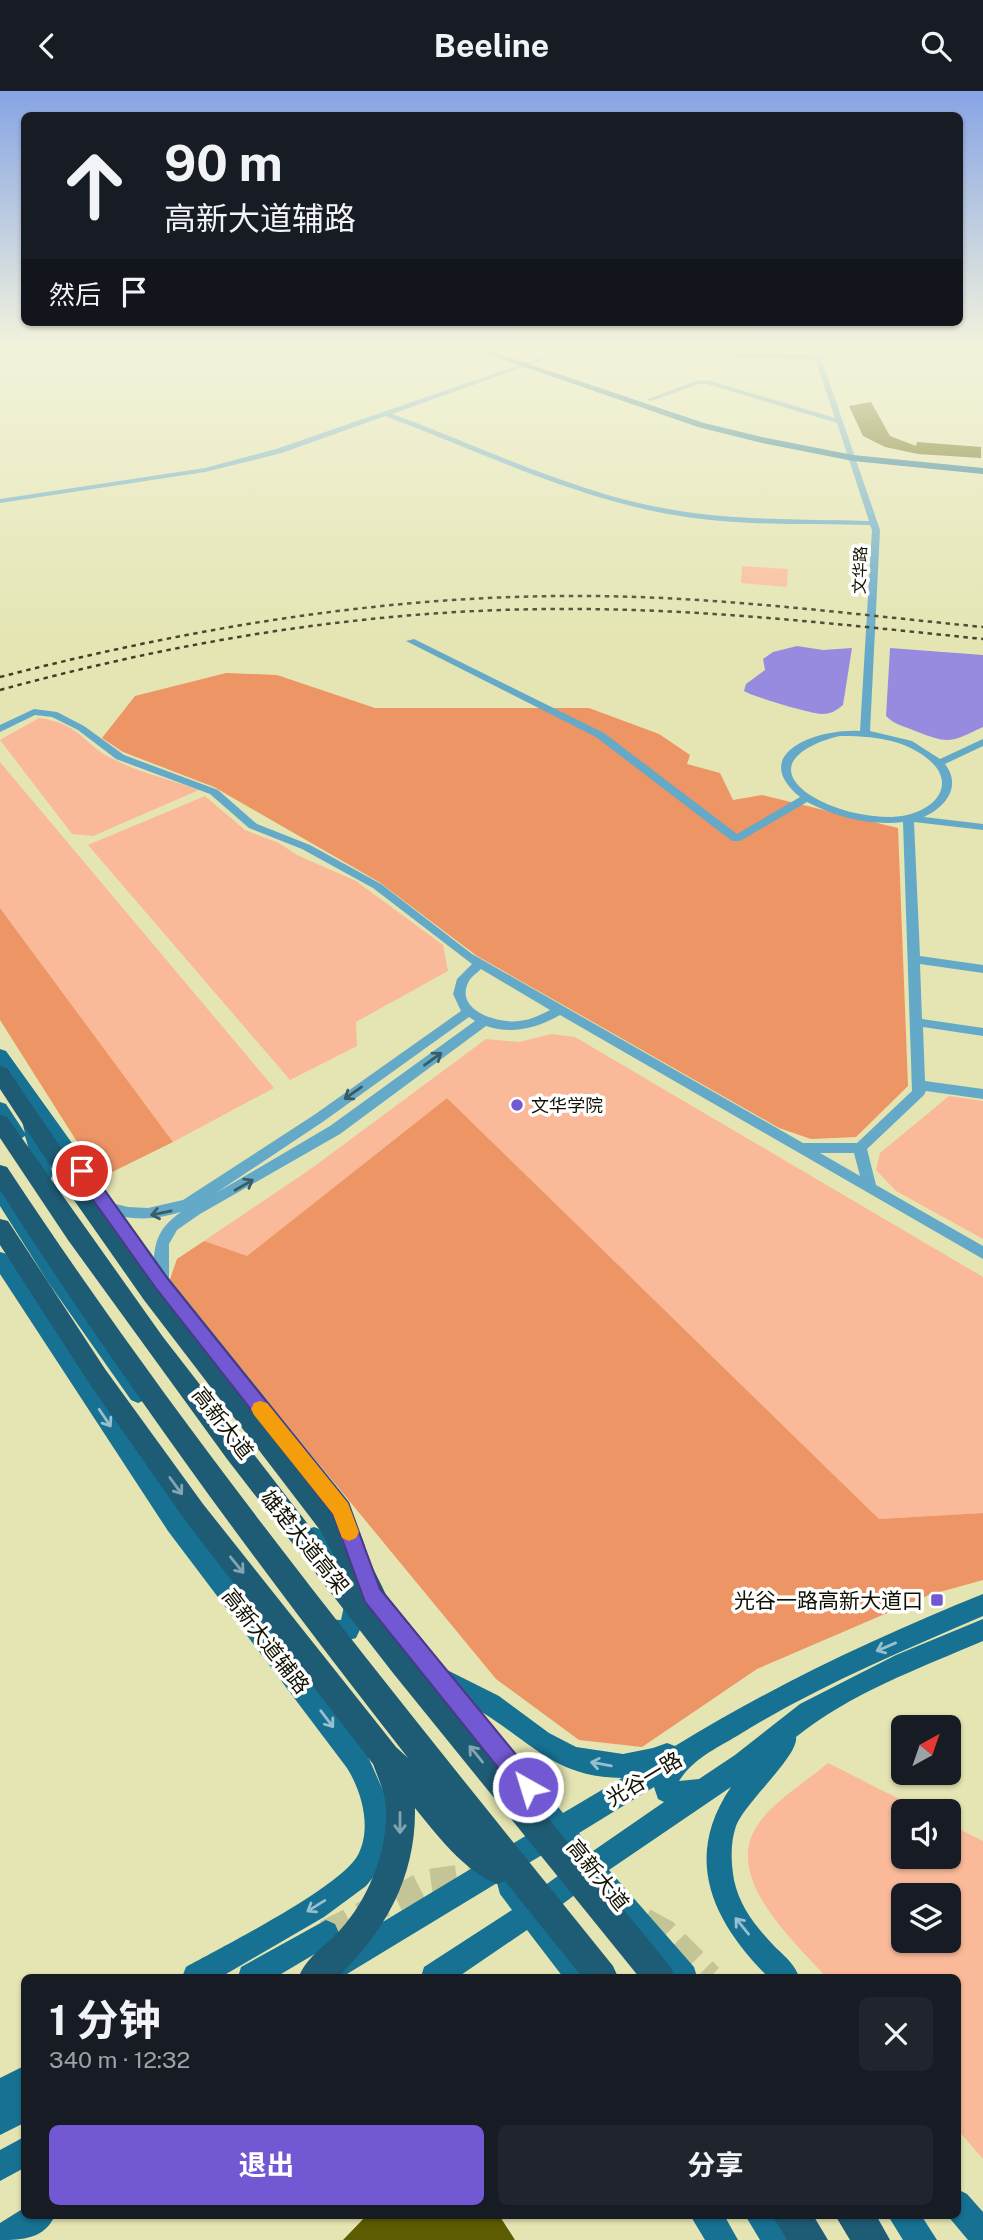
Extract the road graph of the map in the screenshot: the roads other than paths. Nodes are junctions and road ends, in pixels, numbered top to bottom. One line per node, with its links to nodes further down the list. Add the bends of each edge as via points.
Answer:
1 (277, 447): 10 (street, via 189,470)
2 (290, 447): 10 (street, via 205,470)
3 (474, 447): 11 (street, via 638,505 733,520)
4 (813, 447): 7 (main road)
5 (819, 447): 7 (main road)
6 (849, 447): 7 (street, 文华路)
7 (852, 455): 8 (main road); 9 (main road); 11 (street, 文华路)
8 (983, 466)
9 (983, 471)
10 (0, 500)
11 (872, 523): 14 (street, 文华路, via 876,530)
12 (411, 641): 17 (street, via 600,735 736,839)
13 (0, 729): 21 (street, via 34,712 54,714 120,757 203,786 253,826 306,847 377,886)
14 (865, 733): 16 (street, via 915,746); 17 (street, via 817,737 789,756 786,770 792,785)
15 (983, 742): 16 (street)
16 (939, 763): 18 (street, via 949,786 944,800)
17 (806, 798): 18 (street, via 853,817)
18 (908, 818): 19 (street); 20 (street)
19 (983, 827)
20 (914, 959): 22 (street); 26 (street)
21 (479, 964): 23 (street); 24 (street, via 460,986)
22 (983, 969)
23 (560, 1010): 25 (street, via 525,1026); 35 (street)
24 (469, 1011): 25 (street); 40 (street, one-way to 40, via 319,1118 188,1203 150,1215 130,1215)
25 (484, 1021): 44 (street, one-way to 25, via 162,1244 172,1226 335,1130)
26 (916, 1022): 27 (street); 30 (street)
27 (983, 1032)
28 (0, 1055): 31 (main road)
29 (0, 1073): 46 (highway, via 152,1293 329,1522)
30 (919, 1085): 32 (street); 36 (street, via 919,1092)
31 (21, 1087): 38 (main road); 40 (main road)
32 (983, 1094)
33 (0, 1108): 38 (main road, 高新大道)
34 (0, 1122): 68 (highway, 雄楚大道高架, one-way to 34, via 236,1456)
35 (799, 1148): 36 (street); 39 (street)
36 (860, 1148): 39 (street)
37 (0, 1173): 67 (highway, 雄楚大道高架, via 205,1473)
38 (44, 1175): 45 (main road, 高新大道, via 164,1345)
39 (870, 1188): 42 (street)
40 (107, 1207): 44 (main road)
41 (2, 1208): 48 (main road); 53 (highway, one-way to 53, via 97,1376 194,1512)
42 (983, 1253)
43 (0, 1259): 61 (main road, 高新大道辅路, one-way to 61, via 176,1524 368,1776 376,1802 377,1829 366,1868 320,1903)
44 (161, 1282): 46 (main road, via 341,1509)
45 (311, 1534): 46 (main road, 高新大道); 48 (main road, via 355,1590 355,1617 348,1630 335,1633)
46 (372, 1595): 50 (main road, 高新大道)
47 (983, 1605): 51 (main road, 光谷一路, one-way to 51)
48 (311, 1626): 58 (main road)
49 (983, 1630): 52 (main road, via 904,1663)
50 (441, 1679): 51 (main road, one-way to 50, via 652,1762 618,1767 587,1762 550,1748 492,1705); 56 (main road, 高新大道)
51 (755, 1711): 54 (main road, 光谷一路)
52 (808, 1712): 55 (main road); 70 (main road, one-way to 52, via 734,1917 718,1860 720,1832 742,1794)
53 (386, 1757): 58 (highway, via 450,1828); 63 (highway, one-way to 63, via 400,1799 400,1836 386,1887 354,1939)
54 (680, 1758): 55 (main road, via 665,1780 667,1790 675,1794); 56 (main road, 光谷一路)
55 (706, 1790): 57 (main road)
56 (561, 1829): 57 (main road, 高新大道); 58 (main road, 光谷一路)
57 (592, 1868): 59 (main road); 69 (main road, 高新大道)
58 (497, 1869): 59 (main road); 64 (main road, 光谷一路)
59 (530, 1913): 65 (main road); 66 (main road)
60 (326, 1933): 62 (main road)
61 (201, 1974)
62 (256, 1974)
63 (320, 1974)
64 (322, 1974)
65 (438, 1974)
66 (577, 1974)
67 (600, 1974)
68 (657, 1974)
69 (681, 1974)
70 (783, 1974)
71 (21, 2082): 72 (main road)
72 (0, 2094)
73 (21, 2110): 74 (main road)
74 (0, 2122)
75 (21, 2153): 76 (main road)
76 (0, 2166)
77 (961, 2209): 83 (main road)
78 (33, 2219): 84 (main road)
79 (708, 2219): 85 (main road)
80 (763, 2219): 86 (main road)
81 (793, 2219): 87 (highway)
82 (855, 2219): 88 (highway)
83 (983, 2235)
84 (0, 2239)
85 (723, 2240)
86 (778, 2240)
87 (810, 2240)
88 (872, 2240)

